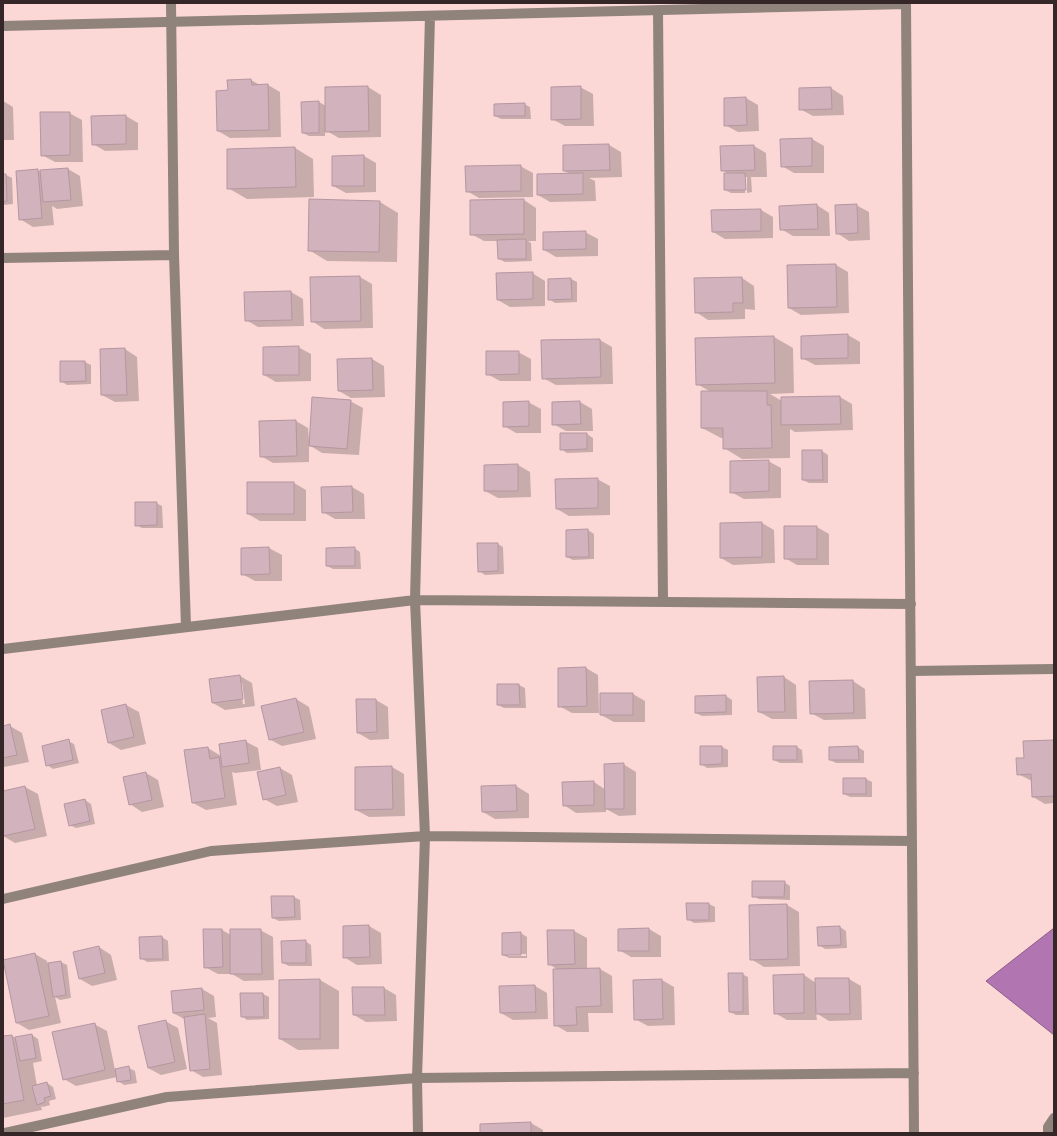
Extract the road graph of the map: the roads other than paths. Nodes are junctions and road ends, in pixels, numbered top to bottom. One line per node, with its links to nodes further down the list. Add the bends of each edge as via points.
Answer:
1 (171, 3): 5 (street)
2 (906, 4): 3 (street); 11 (street)
3 (658, 10): 4 (street); 10 (street)
4 (430, 16): 5 (street); 9 (street)
5 (172, 22): 6 (street); 7 (street)
6 (3, 26)
7 (174, 255): 8 (street); 12 (street)
8 (3, 258)
9 (415, 600): 10 (street); 12 (street); 16 (street)
10 (663, 602): 11 (street)
11 (911, 604): 15 (street)
12 (186, 627): 13 (street)
13 (3, 649)
14 (1054, 669): 15 (street)
15 (911, 671): 17 (street)
16 (426, 836): 17 (street); 18 (street, via 211,851); 20 (street)
17 (912, 840): 19 (street)
18 (3, 899)
19 (914, 1073): 20 (street); 24 (street)
20 (417, 1078): 22 (street, via 166,1097); 23 (street)
21 (1054, 1118): 25 (street, via 1048,1127)
22 (5, 1133)
23 (418, 1133)
24 (914, 1133)
25 (1048, 1133)

